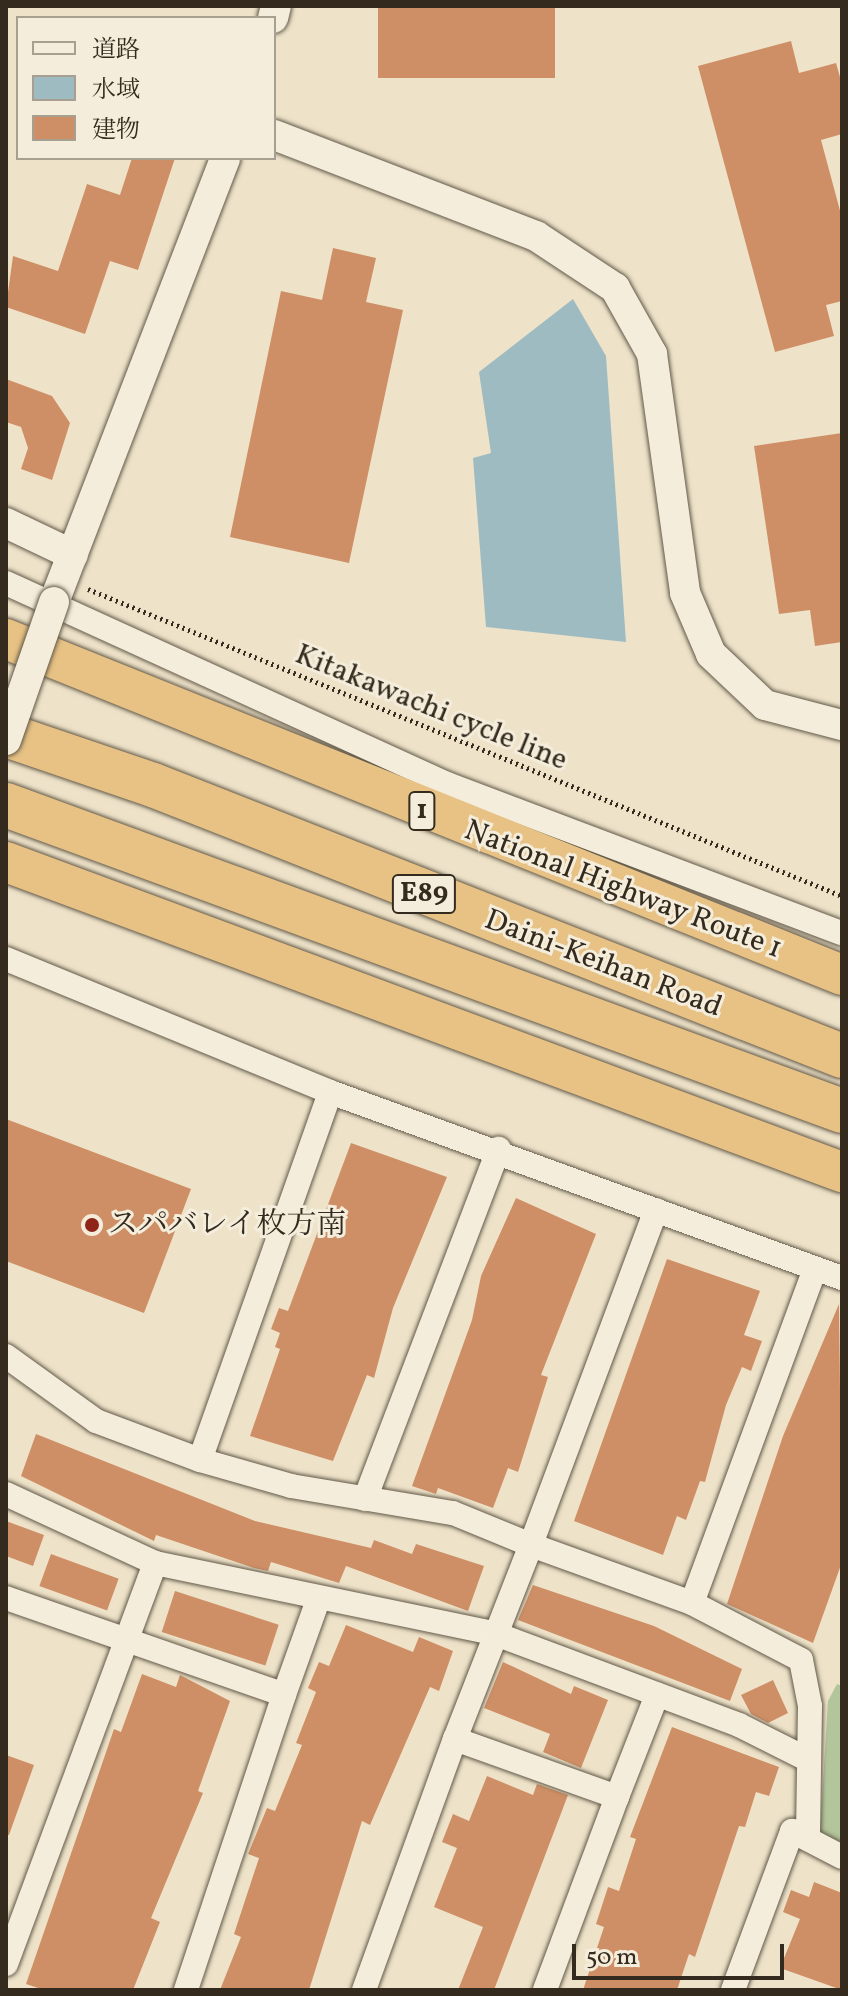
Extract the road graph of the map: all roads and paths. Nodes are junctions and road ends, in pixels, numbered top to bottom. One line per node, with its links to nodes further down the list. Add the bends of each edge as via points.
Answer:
1 (276, 136): 8 (street, via 536,236 615,288 652,354 685,593 711,654 765,705)
2 (224, 160): 4 (street)
3 (6, 523): 4 (street)
4 (65, 579): 5 (street); 9 (street, bridge); 15 (path, Kitakawachi cycle line, via 443,738); 16 (street, via 447,784)
5 (6, 583)
6 (6, 639): 18 (highway, National Highway Route 1 / 1)
7 (6, 710): 10 (highway)
8 (842, 725)
9 (6, 737): 10 (highway, Daini-Keihan Road / E89)
10 (153, 785): 19 (highway, Daini-Keihan Road / E89)
11 (6, 805): 14 (highway, Daini-Keihan Road / E89)
12 (6, 822): 14 (highway)
13 (6, 862): 23 (highway)
14 (176, 866): 21 (highway, Daini-Keihan Road / E89)
15 (842, 896)
16 (842, 933)
17 (6, 959): 20 (street)
18 (842, 975)
19 (842, 1056)
20 (330, 1092): 22 (street); 28 (street)
21 (842, 1111)
22 (499, 1149): 24 (street); 30 (street)
23 (842, 1172)
24 (656, 1210): 25 (street); 31 (street)
25 (815, 1269): 26 (street); 35 (street)
26 (842, 1278)
27 (6, 1356): 28 (street, via 96,1421)
28 (200, 1460): 30 (street)
29 (6, 1494): 32 (street)
30 (365, 1499): 31 (street, via 453,1513)
31 (531, 1545): 35 (street); 36 (street)
32 (155, 1563): 34 (street); 37 (street)
33 (6, 1598): 37 (street)
34 (318, 1600): 36 (street); 38 (street)
35 (692, 1603): 41 (street, via 801,1660 810,1706)
36 (493, 1633): 39 (street); 40 (street)
37 (124, 1637): 38 (street); 45 (street)
38 (284, 1695): 46 (street)
39 (657, 1695): 41 (street); 42 (street)
40 (455, 1739): 42 (street); 47 (street)
41 (809, 1760): 43 (street)
42 (617, 1797): 48 (street)
43 (808, 1839): 44 (street); 49 (street, via 792,1831)
44 (842, 1857)
45 (6, 1964)
46 (186, 1990)
47 (364, 1990)
48 (545, 1990)
49 (733, 1990)

